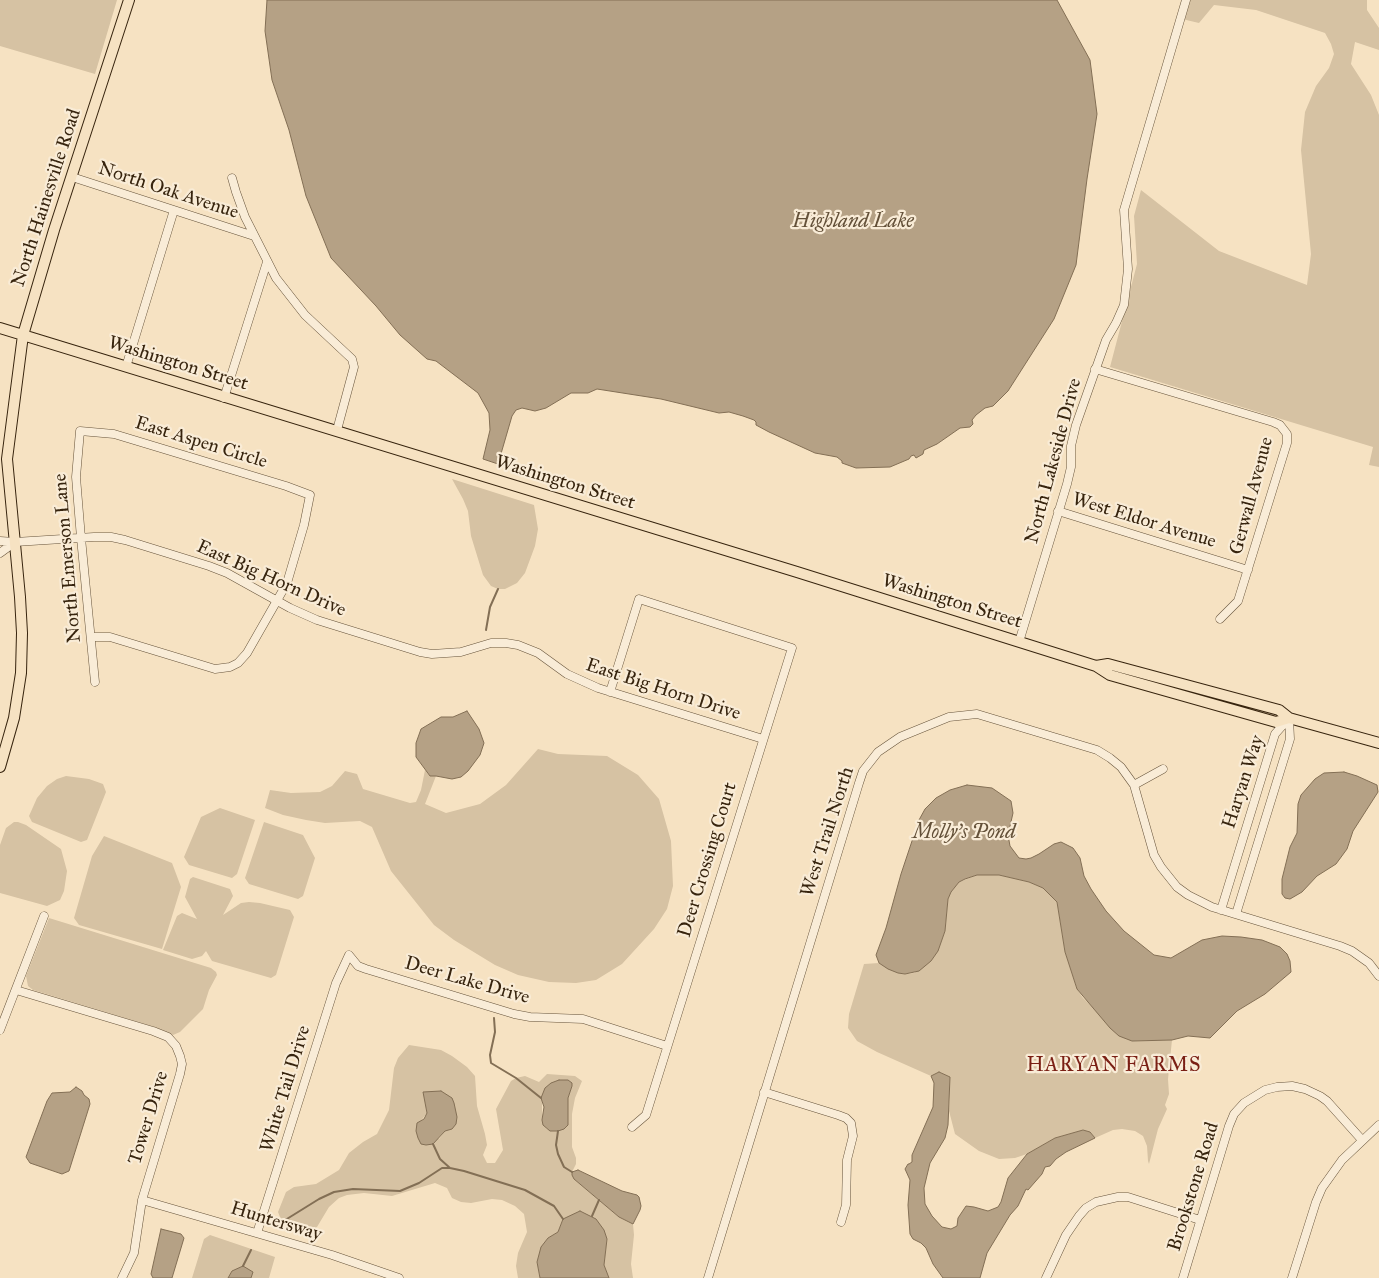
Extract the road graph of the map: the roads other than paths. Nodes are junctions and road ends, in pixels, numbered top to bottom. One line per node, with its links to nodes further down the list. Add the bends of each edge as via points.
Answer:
1 (129, 0): 3 (main road, North Hainesville Road)
2 (1186, 0): 11 (street, North Lakeside Drive, via 1124,210 1128,268 1124,305)
3 (72, 176): 5 (street, North Oak Avenue); 9 (main road, North Hainesville Road)
4 (232, 178): 6 (street)
5 (174, 210): 6 (street, North Oak Avenue); 10 (street)
6 (254, 236): 7 (street)
7 (267, 262): 12 (street); 13 (street, via 305,315 352,359 354,367)
8 (0, 328): 9 (main road, Washington Street)
9 (23, 335): 10 (main road, Washington Street); 18 (main road, North Hainesville Road, via 7,459)
10 (126, 366): 12 (main road, Washington Street)
11 (1095, 369): 15 (street, North Lakeside Drive, via 1076,425 1071,467); 20 (street, Gerwall Avenue, via 1280,425 1288,438)
12 (224, 398): 13 (main road, Washington Street)
13 (336, 430): 24 (main road, Washington Street)
14 (80, 431): 16 (street, North Emerson Lane, via 76,477); 21 (street, East Aspen Circle, via 114,434 310,495 287,583)
15 (1058, 511): 20 (street, West Eldor Avenue); 24 (street, North Lakeside Drive)
16 (81, 538): 18 (street, East Big Horn Drive); 21 (street, East Big Horn Drive, via 125,540 209,566); 23 (street, North Emerson Lane)
17 (0, 541): 18 (street, East Big Horn Drive)
18 (15, 542): 19 (street); 30 (main road, North Hainesville Road, via 22,633 21,673 14,718)
19 (0, 553)
20 (1248, 570): 22 (street, Gerwall Avenue, via 1238,601)
21 (276, 601): 23 (street, via 247,653 238,662 222,669 204,667 110,637); 26 (street, East Big Horn Drive, via 317,620 420,652 448,654 506,643 518,646 543,656 582,682)
22 (1220, 619)
23 (91, 637): 25 (street, North Emerson Lane)
24 (1019, 642): 27 (main road, Washington Street, via 1096,666 1118,666 1279,710)
25 (95, 682)
26 (610, 692): 28 (street, East Big Horn Drive); 28 (street, Deer Crossing Court, via 639,599 792,648)
27 (1289, 718): 29 (main road, Washington Street); 33 (street, Haryan Way, via 1290,739); 33 (street, Haryan Way, via 1275,734)
28 (763, 740): 39 (street, Deer Crossing Court)
29 (1379, 743)
30 (0, 767)
31 (1163, 769): 32 (street)
32 (1134, 785): 33 (street, West Trail North, via 1154,855 1161,867 1188,895); 40 (street, West Trail North, via 1121,767 1097,750 977,714 949,717 900,737 878,752 863,770)
33 (1229, 912): 36 (street, West Trail North, via 1340,946)
34 (44, 916): 37 (street)
35 (349, 955): 39 (street, Deer Lake Drive, via 358,966 366,969 514,1014 583,1019); 47 (street, White Tail Drive, via 336,982)
36 (1378, 971)
37 (16, 990): 38 (street); 44 (street, Tower Drive, via 145,1028 168,1038 176,1046 182,1064 180,1074)
38 (0, 1030)
39 (668, 1046): 42 (street, Deer Crossing Court, via 646,1115)
40 (764, 1092): 46 (street, via 838,1115 851,1123 853,1136 847,1160 846,1205); 50 (street, West Trail North)
41 (1379, 1125): 43 (street)
42 (632, 1127)
43 (1362, 1140): 45 (street, Brookstone Road, via 1320,1096 1292,1086 1265,1090 1244,1103 1234,1114); 53 (street, via 1342,1160 1322,1188)
44 (142, 1200): 47 (street, Huntersway); 48 (street, Tower Drive, via 132,1261)
45 (1200, 1220): 51 (street, via 1128,1197 1096,1202 1086,1208 1066,1235); 52 (street, Brookstone Road)
46 (841, 1222)
47 (258, 1233): 49 (street, Huntersway)
48 (122, 1278)
49 (399, 1278)
50 (708, 1278)
51 (1046, 1278)
52 (1183, 1278)
53 (1292, 1278)

